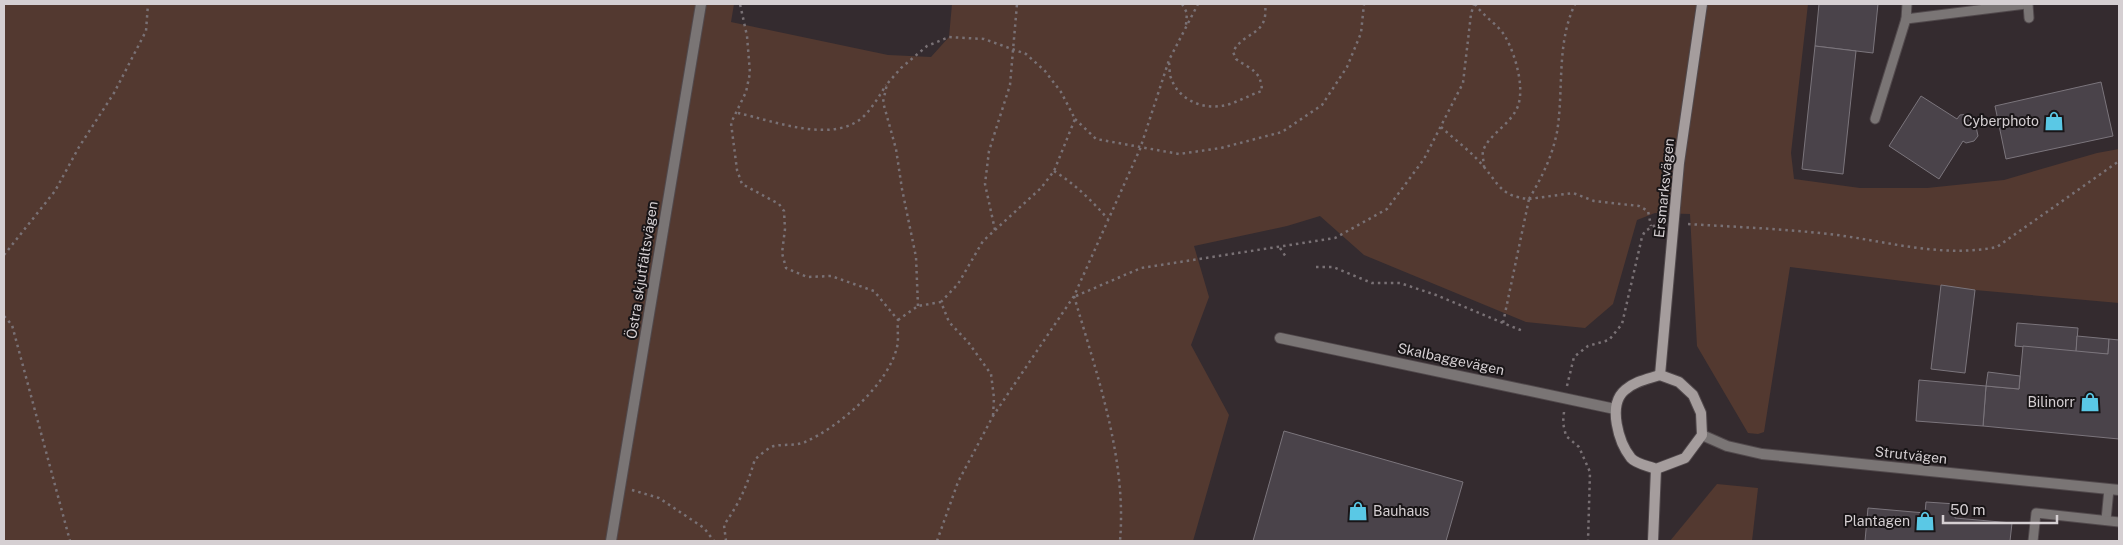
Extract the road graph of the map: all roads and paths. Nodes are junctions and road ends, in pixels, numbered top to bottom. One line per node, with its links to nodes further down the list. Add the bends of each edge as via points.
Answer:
1 (148, 4): 35 (path, via 146,31 114,93 55,191)
2 (701, 4): 52 (street, Östra skjutfältsvägen)
3 (740, 4): 20 (path, via 750,73)
4 (1017, 4): 17 (path)
5 (1182, 4): 16 (path, via 1187,13)
6 (1198, 4): 16 (path)
7 (1265, 4): 18 (path, via 1266,16 1259,28 1238,43 1233,52 1236,59 1258,73 1262,91 1223,106 1192,102 1179,92 1171,78)
8 (1364, 4): 24 (path, via 1361,33 1350,59 1322,105 1282,132 1222,148 1179,154)
9 (1475, 4): 23 (path, via 1463,83); 26 (path, via 1506,37 1520,81 1516,112 1483,152)
10 (1575, 4): 28 (path, via 1564,42 1557,131 1552,154)
11 (1702, 4): 46 (main road, Ersmarksvägen, via 1680,164)
12 (1907, 4): 15 (lane)
13 (2027, 4): 14 (lane); 15 (lane)
14 (2029, 18)
15 (1906, 19): 22 (lane)
16 (1186, 27): 18 (path)
17 (1015, 50): 19 (path, via 984,39 950,37 927,46); 21 (path, via 1026,54 1045,71); 33 (path, via 1010,85 989,151 985,184)
18 (1169, 60): 24 (path)
19 (887, 84): 20 (path, via 865,115 842,129 813,130); 40 (path, via 883,102 896,149 916,257)
20 (738, 113): 42 (path, via 731,123 742,184 779,204 784,211 782,253 786,268 807,277 831,276 874,291)
21 (1075, 118): 24 (path, via 1096,140); 27 (path)
22 (1875, 118)
23 (1441, 127): 26 (path); 34 (path, via 1424,159 1387,209 1335,238)
24 (1140, 149): 29 (path)
25 (2119, 161): 31 (path, via 1997,247 1978,251 1902,246 1781,229)
26 (1484, 167): 28 (path, via 1503,190 1515,198)
27 (1054, 170): 29 (path); 33 (path, via 1041,188)
28 (1529, 199): 32 (path, via 1573,193 1594,201 1639,206 1648,211); 43 (path)
29 (1108, 220): 38 (path)
30 (1659, 223): 32 (path)
31 (1688, 224)
32 (1652, 226): 47 (path, via 1644,231 1622,324 1610,340 1588,346 1574,357)
33 (995, 230): 39 (path, via 983,241 958,284)
34 (1280, 248): 36 (path); 38 (path, via 1141,268)
35 (4, 255)
36 (1286, 258)
37 (1316, 267): 43 (path, via 1333,267 1372,283 1400,284)
38 (1074, 296): 49 (path); 61 (path, via 1113,441 1122,514)
39 (941, 302): 40 (path); 49 (path, via 949,322 991,374)
40 (918, 306): 42 (path)
41 (4, 316): 56 (path, via 12,325)
42 (898, 320): 59 (path, via 897,346 892,362 852,412 829,430 802,443 772,447 755,458 747,487 724,525)
43 (1503, 323): 44 (path)
44 (1522, 331)
45 (1280, 338): 47 (street, Skalbaggevägen)
46 (1660, 375): 48 (main road, via 1640,380 1623,391); 50 (main road, via 1679,382 1693,395 1701,412)
47 (1565, 396): 48 (street, Skalbaggevägen); 62 (path, via 1563,423 1566,436 1580,447 1590,472)
48 (1616, 408): 51 (main road, via 1619,438 1632,460)
49 (993, 416): 60 (path, via 958,482)
50 (1702, 435): 51 (main road, via 1685,458); 53 (street, Strutvägen, via 1727,446 1762,454)
51 (1656, 469): 63 (main road)
52 (620, 487): 57 (street, Östra skjutfältsvägen); 58 (path, via 659,498 704,528)
53 (2114, 490): 54 (lane)
54 (2106, 520): 55 (lane); 64 (lane, via 2036,513)
55 (2119, 522)
56 (70, 541)
57 (611, 541)
58 (714, 541)
59 (726, 541)
60 (937, 541)
61 (1120, 541)
62 (1588, 541)
63 (1653, 541)
64 (2033, 541)

